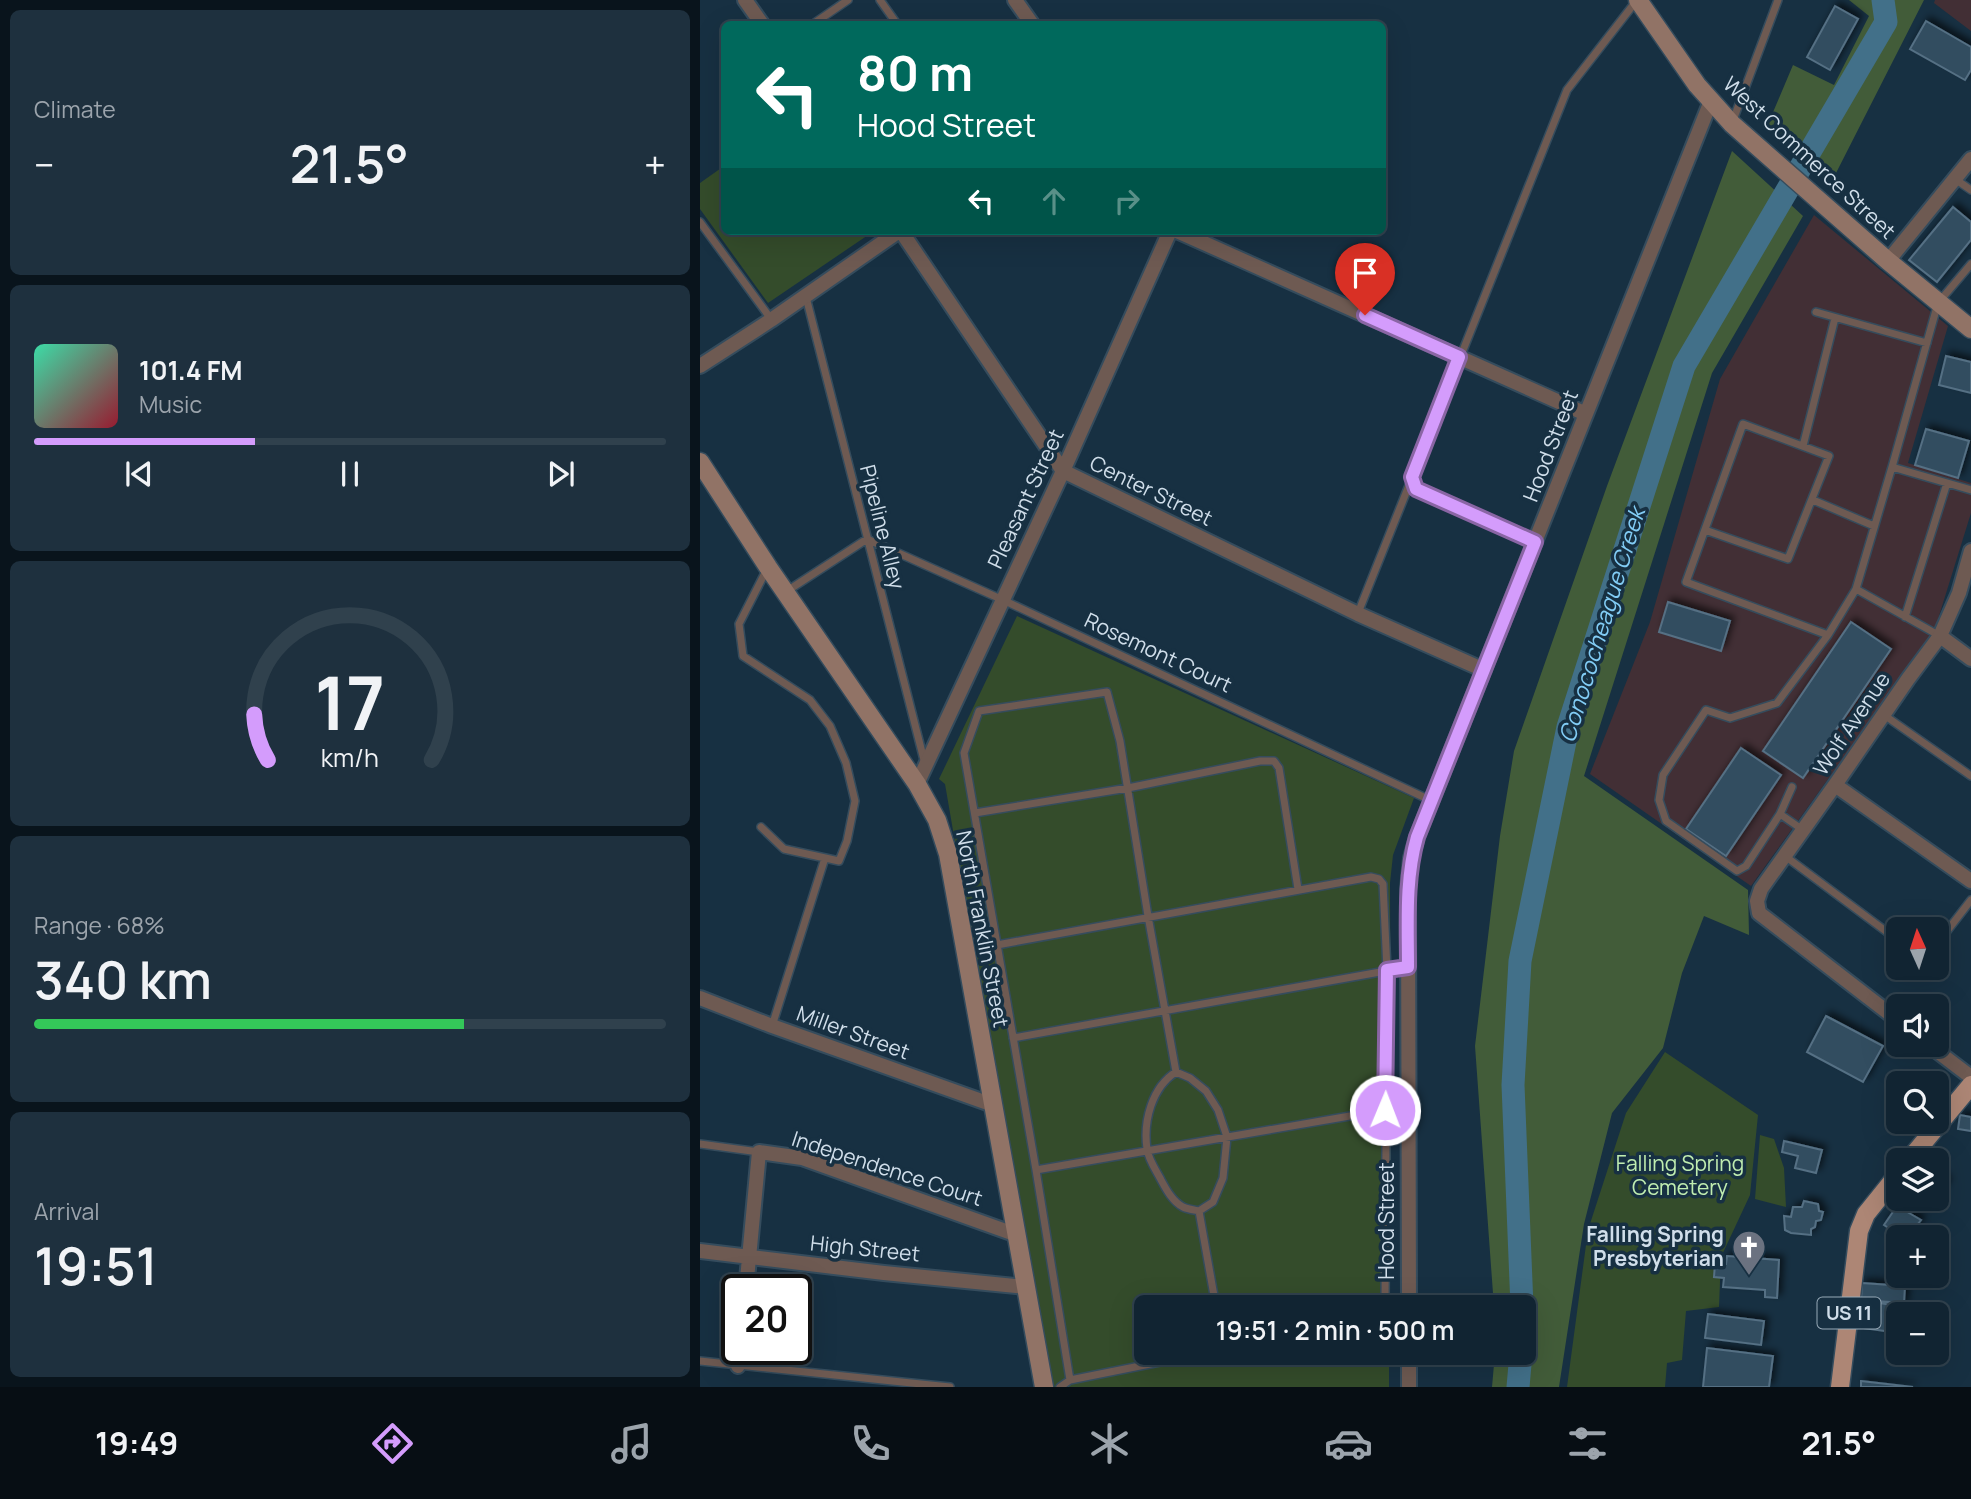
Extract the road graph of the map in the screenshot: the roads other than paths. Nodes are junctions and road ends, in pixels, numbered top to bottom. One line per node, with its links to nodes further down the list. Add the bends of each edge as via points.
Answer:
1 (745, 0): 7 (street)
2 (848, 0): 8 (lane)
3 (880, 0): 9 (lane)
4 (1015, 0): 10 (street)
5 (1637, 0): 11 (street, West Commerce Street); 30 (lane, via 1567,90)
6 (1778, 0): 12 (lane)
7 (760, 21)
8 (817, 21)
9 (895, 21)
10 (1030, 21)
11 (1711, 101): 12 (street, West Commerce Street); 32 (street, Hood Street)
12 (1732, 124): 21 (street, West Commerce Street)
13 (1971, 159): 14 (street)
14 (1955, 179): 15 (lane); 21 (street)
15 (1971, 190)
16 (700, 222): 27 (lane)
17 (894, 235): 23 (street)
18 (903, 235): 36 (street, Center Street)
19 (1168, 235): 36 (street, Pleasant Street)
20 (1186, 235): 30 (street)
21 (1888, 261): 24 (street, West Commerce Street)
22 (1971, 264): 24 (lane)
23 (806, 296): 27 (street); 43 (lane, Pipeline Alley)
24 (1938, 303): 28 (street, West Commerce Street); 29 (lane)
25 (1816, 312): 26 (lane)
26 (1835, 318): 29 (lane); 33 (lane)
27 (771, 320): 31 (street)
28 (1971, 329)
29 (1927, 343): 35 (lane)
30 (1459, 357): 32 (street); 37 (lane)
31 (700, 366)
32 (1586, 414): 44 (street, Hood Street)
33 (1803, 446): 40 (lane, via 1829,456); 42 (lane, via 1742,424)
34 (700, 463): 46 (street, North Franklin Street)
35 (1892, 467): 38 (lane); 41 (lane)
36 (1063, 471): 49 (street, Pleasant Street); 50 (street, Center Street)
37 (1412, 477): 44 (lane, via 1416,489); 50 (lane)
38 (1947, 483): 39 (lane); 51 (lane)
39 (1971, 490)
40 (1813, 500): 41 (lane); 42 (lane, via 1788,559)
41 (1874, 526): 47 (lane)
42 (1705, 530): 52 (lane, via 1686,582)
43 (867, 539): 48 (lane); 49 (lane, Rosemont Court); 57 (lane, Pipeline Alley)
44 (1535, 542): 55 (street, Hood Street)
45 (1971, 551): 53 (street, Wolf Avenue)
46 (768, 567): 48 (street, North Franklin Street); 69 (lane, via 739,624 743,656 810,700 830,726 846,763 855,801 847,841 839,861)
47 (1856, 589): 51 (lane); 52 (lane)
48 (786, 592): 59 (street, North Franklin Street)
49 (1003, 600): 57 (street, Pleasant Street); 63 (lane, Rosemont Court)
50 (1358, 614): 55 (street, Center Street)
51 (1905, 617): 53 (lane)
52 (1828, 635): 65 (lane, via 1777,703 1730,718 1706,710 1663,775 1659,800 1666,821 1737,871 1746,866)
53 (1940, 636): 54 (street); 56 (street, Wolf Avenue)
54 (1971, 659)
55 (1484, 670): 63 (street, Hood Street)
56 (1884, 715): 58 (lane); 60 (street, Wolf Avenue)
57 (926, 767): 59 (street, Pleasant Street)
58 (1971, 776)
59 (917, 784): 88 (street, North Franklin Street, via 937,820 948,854)
60 (1835, 785): 67 (street, Wolf Avenue); 70 (street)
61 (1792, 787): 65 (lane)
62 (1128, 788): 64 (lane); 64 (lane, via 1107,692 979,711 964,753); 71 (lane, via 1273,761 1279,768); 73 (lane)
63 (1432, 801): 77 (street, Hood Street, via 1411,858)
64 (975, 813): 76 (lane)
65 (1780, 814): 67 (lane)
66 (761, 827): 69 (lane, via 784,849)
67 (1803, 830): 68 (street, Wolf Avenue)
68 (1785, 856): 75 (lane); 81 (street, Wolf Avenue, via 1761,889 1759,913)
69 (825, 858): 82 (lane)
70 (1971, 881)
71 (1298, 889): 73 (lane); 78 (lane, via 1379,879 1383,884)
72 (1971, 900): 74 (lane)
73 (1148, 916): 76 (lane); 80 (lane)
74 (1950, 927)
75 (1886, 931)
76 (997, 945): 83 (lane)
77 (1408, 967): 78 (lane); 89 (street, Hood Street)
78 (1387, 970): 80 (lane); 90 (lane)
79 (700, 998): 82 (street, Miller Street)
80 (1164, 1009): 83 (lane); 85 (lane)
81 (1886, 1011)
82 (772, 1026): 88 (street, Miller Street)
83 (1013, 1038): 96 (lane)
84 (1945, 1057): 86 (street)
85 (1176, 1072): 91 (lane, via 1206,1091); 94 (lane, via 1165,1079 1151,1105)
86 (1971, 1077)
87 (1971, 1085): 93 (main road)
88 (993, 1105): 99 (street, North Franklin Street)
89 (1408, 1105): 90 (lane); 106 (street, Hood Street)
90 (1385, 1110): 91 (lane); 105 (lane)
91 (1227, 1137): 94 (lane); 98 (lane, via 1223,1178 1213,1202)
92 (700, 1144): 95 (lane, Independence Court)
93 (1919, 1148)
94 (1147, 1151): 96 (lane); 98 (lane, via 1168,1194 1184,1208)
95 (759, 1152): 99 (street, Independence Court, via 802,1158); 101 (street)
96 (1036, 1170): 111 (lane)
97 (1886, 1189): 116 (main road, US 11, via 1866,1214 1857,1240)
98 (1199, 1211): 104 (lane)
99 (1017, 1235): 103 (street, North Franklin Street)
100 (700, 1251): 101 (street, High Street)
101 (749, 1258): 102 (street); 103 (street, High Street)
102 (748, 1274)
103 (1026, 1287): 113 (street, North Franklin Street)
104 (1214, 1295)
105 (1385, 1295)
106 (1409, 1295)
107 (700, 1361): 110 (lane)
108 (1145, 1365): 111 (lane)
109 (1409, 1365): 115 (street)
110 (738, 1366): 112 (lane)
111 (1070, 1380): 114 (lane)
112 (950, 1387)
113 (1044, 1387)
114 (1060, 1387)
115 (1409, 1387)
116 (1840, 1387)

